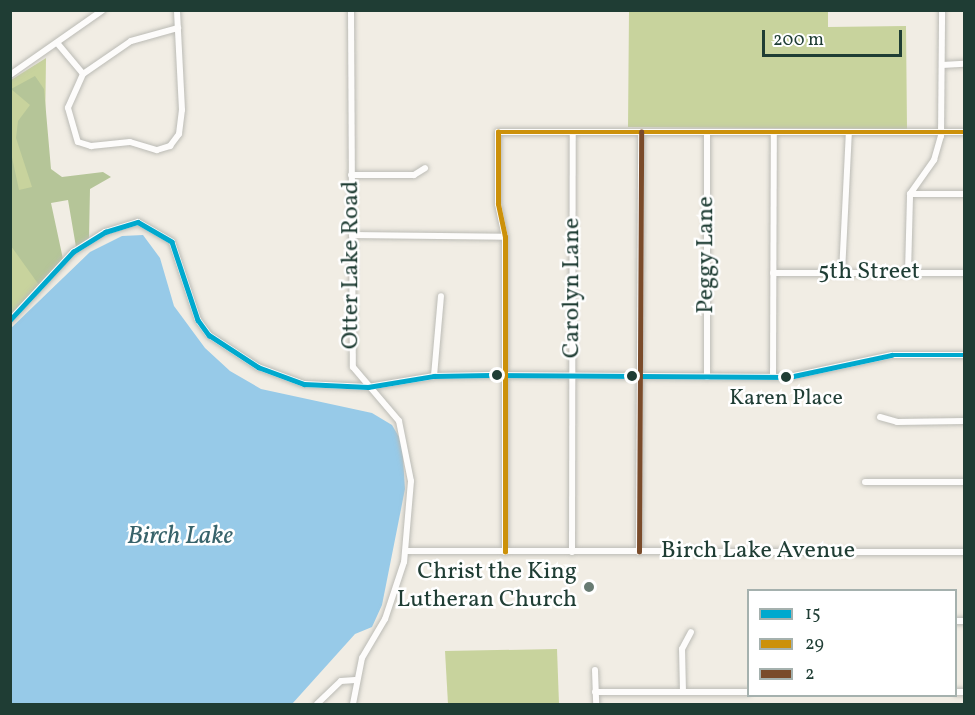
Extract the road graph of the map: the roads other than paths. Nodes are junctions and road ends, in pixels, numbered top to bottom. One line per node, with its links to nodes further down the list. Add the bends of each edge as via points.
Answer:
1 (103, 10): 6 (street)
2 (177, 10): 5 (street)
3 (351, 10): 19 (street, Otter Lake Road)
4 (942, 10): 8 (street)
5 (178, 28): 9 (street, via 131,40); 9 (street, via 180,127 166,148 123,141 90,146 76,139 68,105)
6 (58, 44): 9 (street); 10 (street)
7 (964, 64): 8 (street)
8 (942, 65): 16 (street)
9 (83, 74)
10 (10, 75)
11 (573, 132): 12 (street); 23 (street, via 498,132 498,204); 33 (street, Carolyn Lane)
12 (641, 132): 13 (street); 34 (street)
13 (707, 132): 14 (street); 35 (street, Peggy Lane)
14 (774, 132): 15 (street); 24 (street)
15 (849, 132): 16 (street); 25 (street)
16 (941, 132): 17 (street); 20 (street, via 934,160)
17 (964, 132)
18 (426, 168): 19 (street, via 414,175)
19 (351, 175): 22 (street, Otter Lake Road)
20 (910, 194): 21 (street); 26 (street)
21 (964, 194)
22 (352, 235): 23 (street); 37 (street, Otter Lake Road, via 352,360)
23 (506, 237): 31 (street)
24 (773, 273): 25 (street, 5th Street); 36 (street)
25 (842, 273): 26 (street, 5th Street)
26 (908, 273): 27 (street, 5th Street)
27 (964, 273)
28 (441, 296): 32 (street)
29 (10, 320): 37 (street, via 85,244 124,225 145,223 172,242 198,320 219,344 276,376 314,385)
30 (964, 355): 36 (street, via 891,355)
31 (506, 375): 32 (street); 33 (street); 43 (street)
32 (434, 376): 37 (street)
33 (572, 376): 34 (street); 44 (street, Carolyn Lane)
34 (640, 377): 35 (street); 45 (street)
35 (707, 377): 36 (street)
36 (773, 377)
37 (368, 387): 42 (street, Otter Lake Road, via 389,406 406,440 411,481)
38 (880, 417): 39 (street, via 897,422)
39 (964, 421)
40 (865, 482): 41 (street)
41 (964, 482)
42 (407, 551): 43 (street, Birch Lake Avenue); 49 (street, Otter Lake Road, via 385,619)
43 (505, 552): 44 (street, Birch Lake Avenue)
44 (572, 552): 45 (street, Birch Lake Avenue)
45 (639, 552): 46 (street, Birch Lake Avenue)
46 (964, 552)
47 (691, 632): 51 (street, via 682,649)
48 (595, 670): 50 (street)
49 (355, 680): 53 (street, via 342,680); 54 (street, Otter Lake Road)
50 (596, 692): 51 (street); 55 (street)
51 (682, 692): 52 (street)
52 (747, 692)
53 (317, 705)
54 (353, 705)
55 (596, 705)

